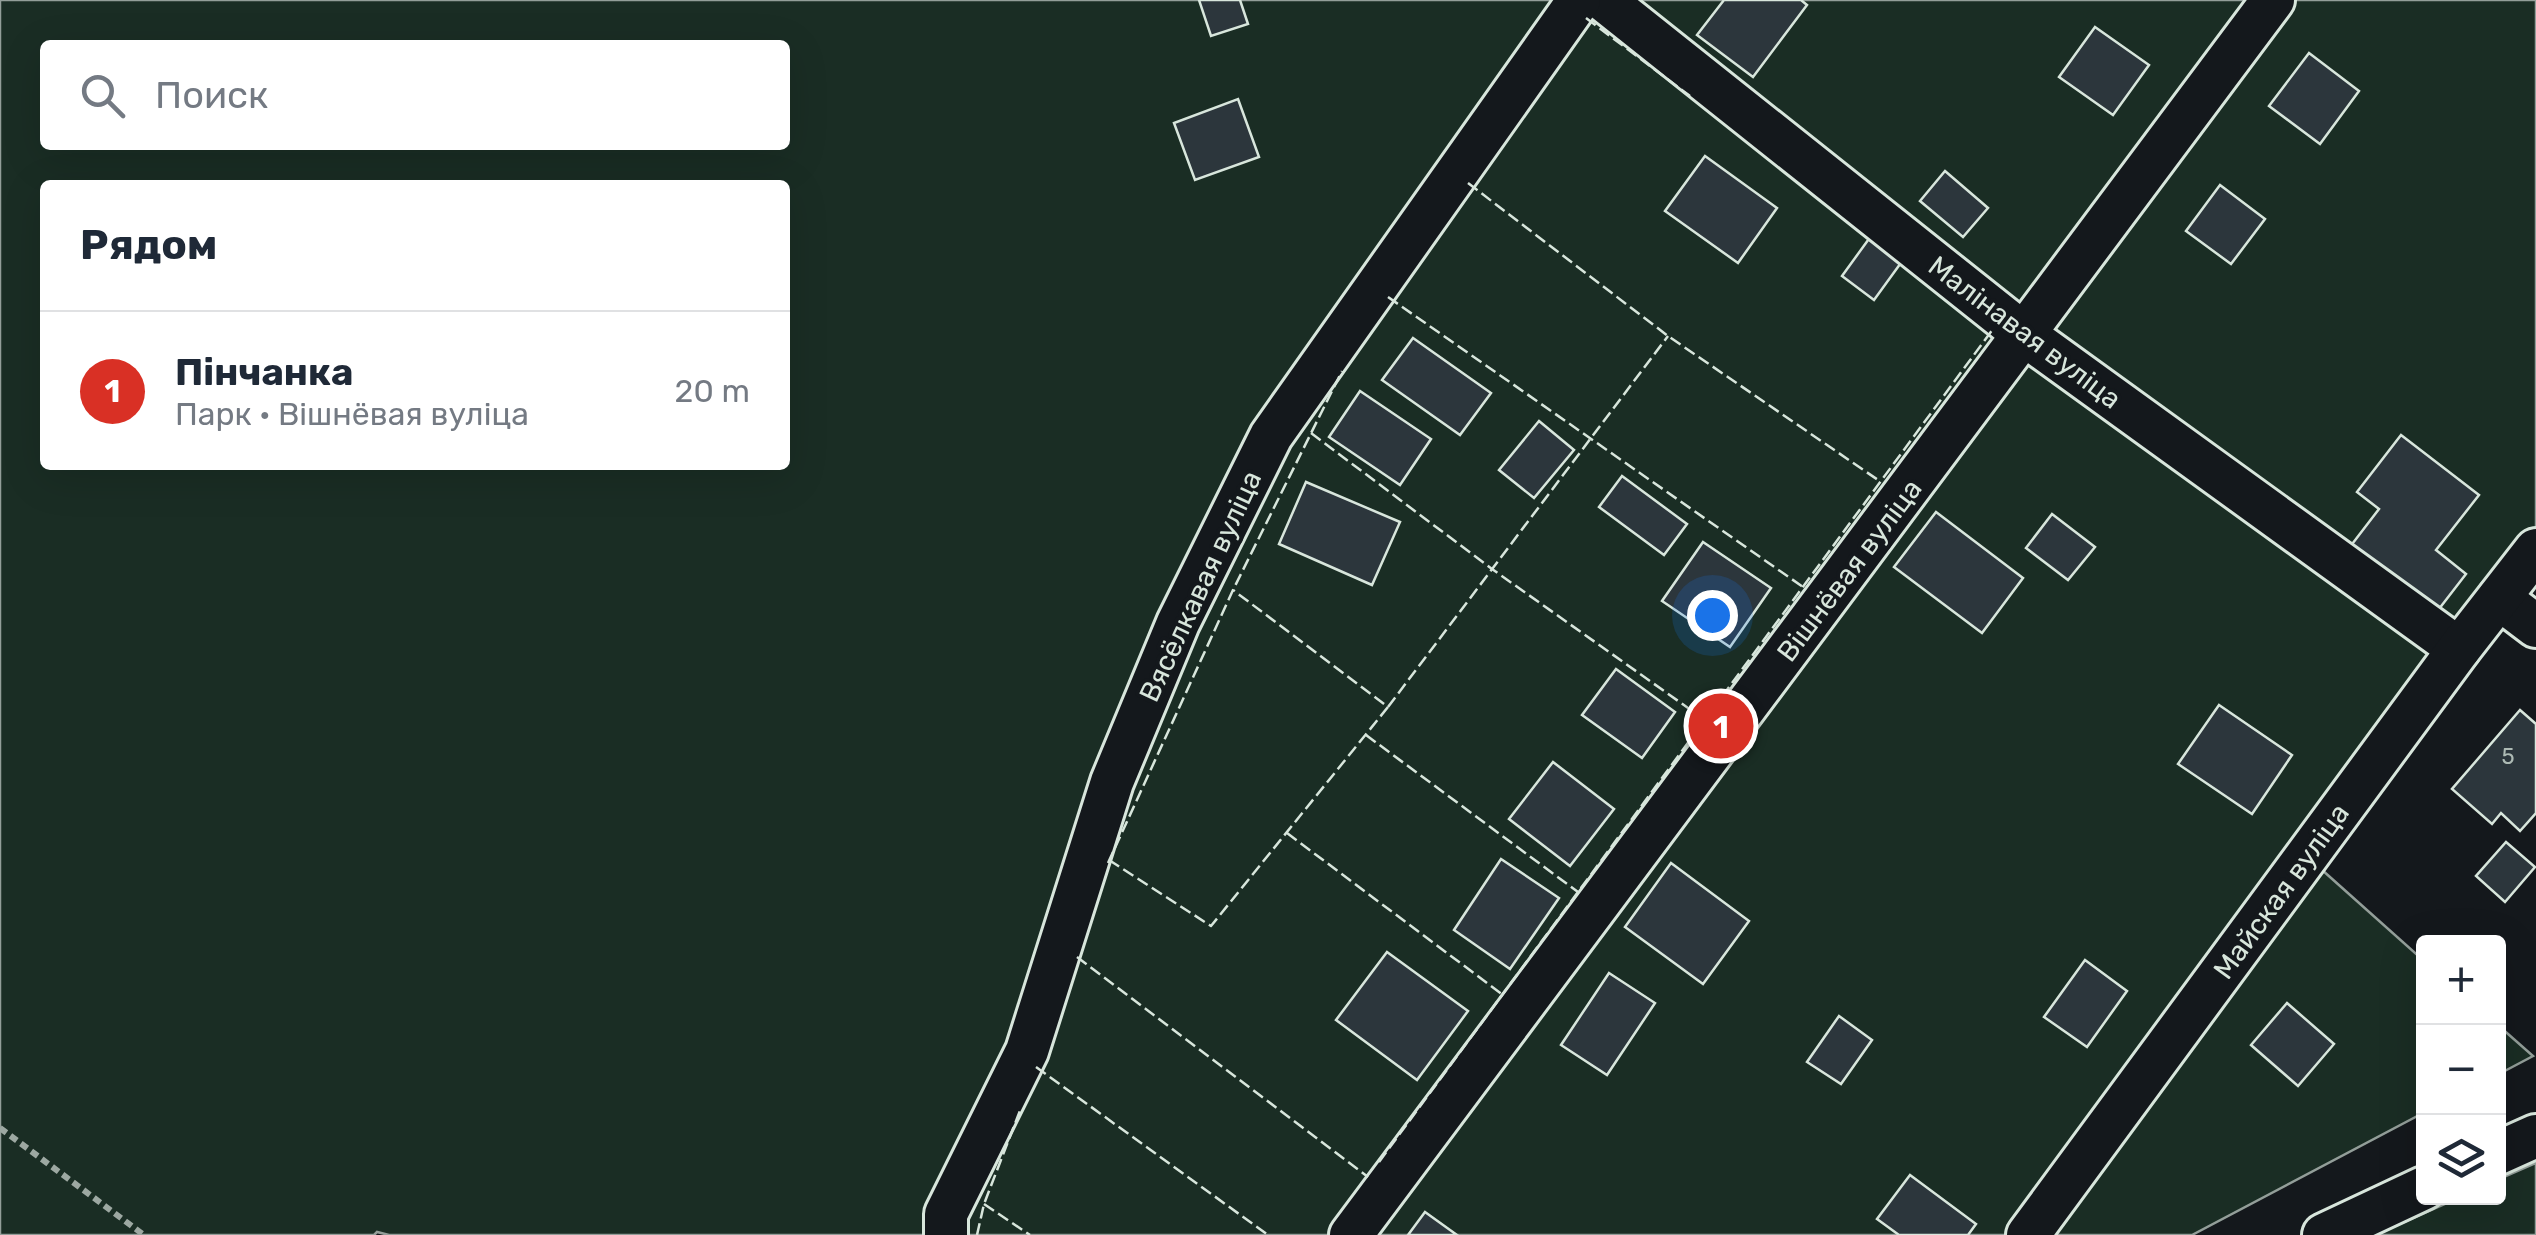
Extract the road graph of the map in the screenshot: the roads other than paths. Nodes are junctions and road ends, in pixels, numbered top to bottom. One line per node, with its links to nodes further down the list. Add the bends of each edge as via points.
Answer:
1 (1579, 0): 12 (street, Вясёлкавая вуліца, via 1272,436 1178,623 1112,782 1027,1051 946,1214)
2 (1604, 0): 4 (street, Малінавая вуліца)
3 (2273, 0): 4 (street, Вішнёвая вуліца)
4 (2024, 335): 8 (street, Малінавая вуліца); 13 (street, Вішнёвая вуліца)
5 (2536, 550): 6 (street, Майская вуліца)
6 (2499, 598): 7 (street); 8 (street, Майская вуліца)
7 (2536, 626)
8 (2459, 649): 14 (street, Майская вуліца)
9 (2536, 1136): 10 (street)
10 (2506, 1150)
11 (2416, 1192): 15 (street)
12 (946, 1235)
13 (1351, 1235)
14 (2028, 1235)
15 (2324, 1235)

